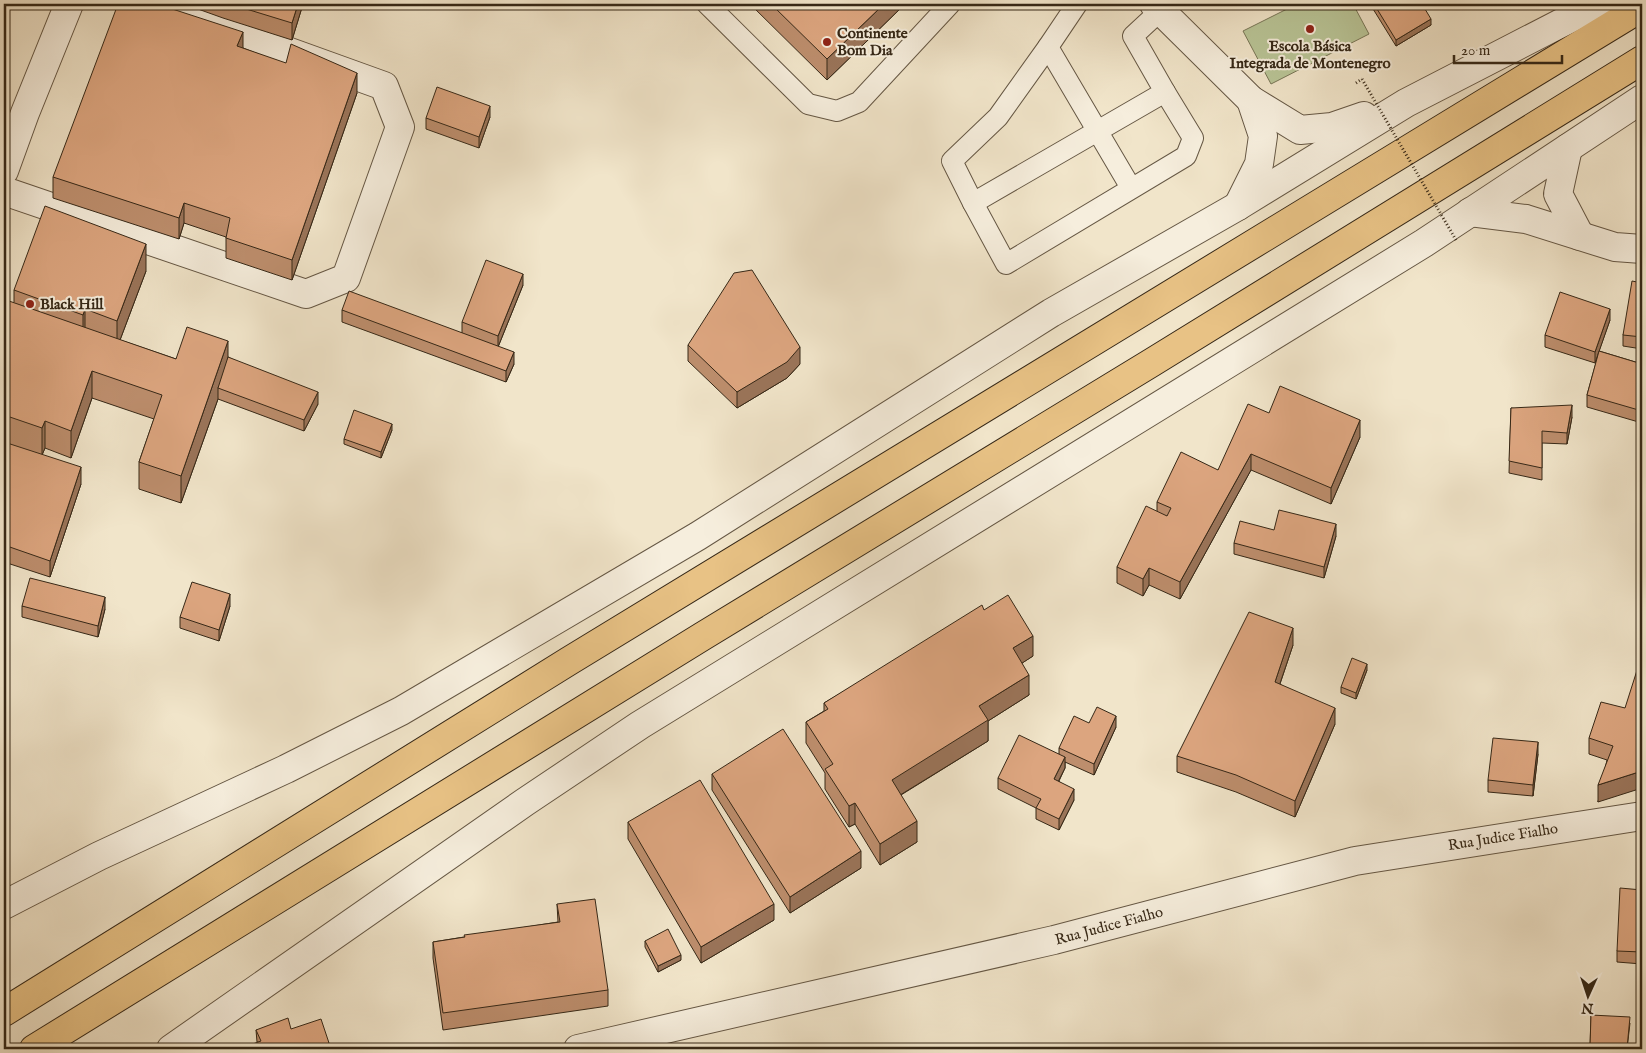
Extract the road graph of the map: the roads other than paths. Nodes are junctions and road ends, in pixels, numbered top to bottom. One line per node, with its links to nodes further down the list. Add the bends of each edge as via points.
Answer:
1 (69, 4): 15 (street)
2 (156, 4): 20 (street, via 384,86 400,127 346,278 306,294)
3 (707, 4): 4 (lane, via 808,104 837,111 859,102)
4 (950, 4)
5 (1077, 4): 9 (lane)
6 (1598, 4): 14 (street)
7 (1642, 6): 28 (main road, via 561,666)
8 (1158, 7): 11 (lane, via 1133,36); 13 (street)
9 (1048, 48): 16 (lane); 21 (lane, via 998,117 952,161)
10 (1642, 60): 29 (main road)
11 (1165, 92): 16 (lane); 19 (lane, via 1193,138 1186,156)
12 (1642, 99): 17 (street)
13 (1251, 100): 14 (street, via 1300,130 1332,127); 22 (street, via 1263,136 1259,164)
14 (1406, 103): 22 (street)
15 (14, 110): 18 (street)
16 (1098, 132): 19 (lane); 21 (lane)
17 (1568, 148): 23 (street); 24 (street, via 1558,194)
18 (4, 171)
19 (1131, 188): 21 (lane, via 1006,264)
20 (4, 191)
21 (973, 203)
22 (1238, 206): 27 (street, via 1051,313 698,536 401,711)
23 (1470, 212): 24 (street, via 1526,219); 30 (street, via 640,725)
24 (1580, 236): 25 (street, via 1615,247)
25 (1642, 249)
26 (1642, 816): 31 (street, Rua Judice Fialho, via 1355,861 1054,940)
27 (4, 905)
28 (4, 1012)
29 (34, 1049)
30 (171, 1049)
31 (578, 1049)

